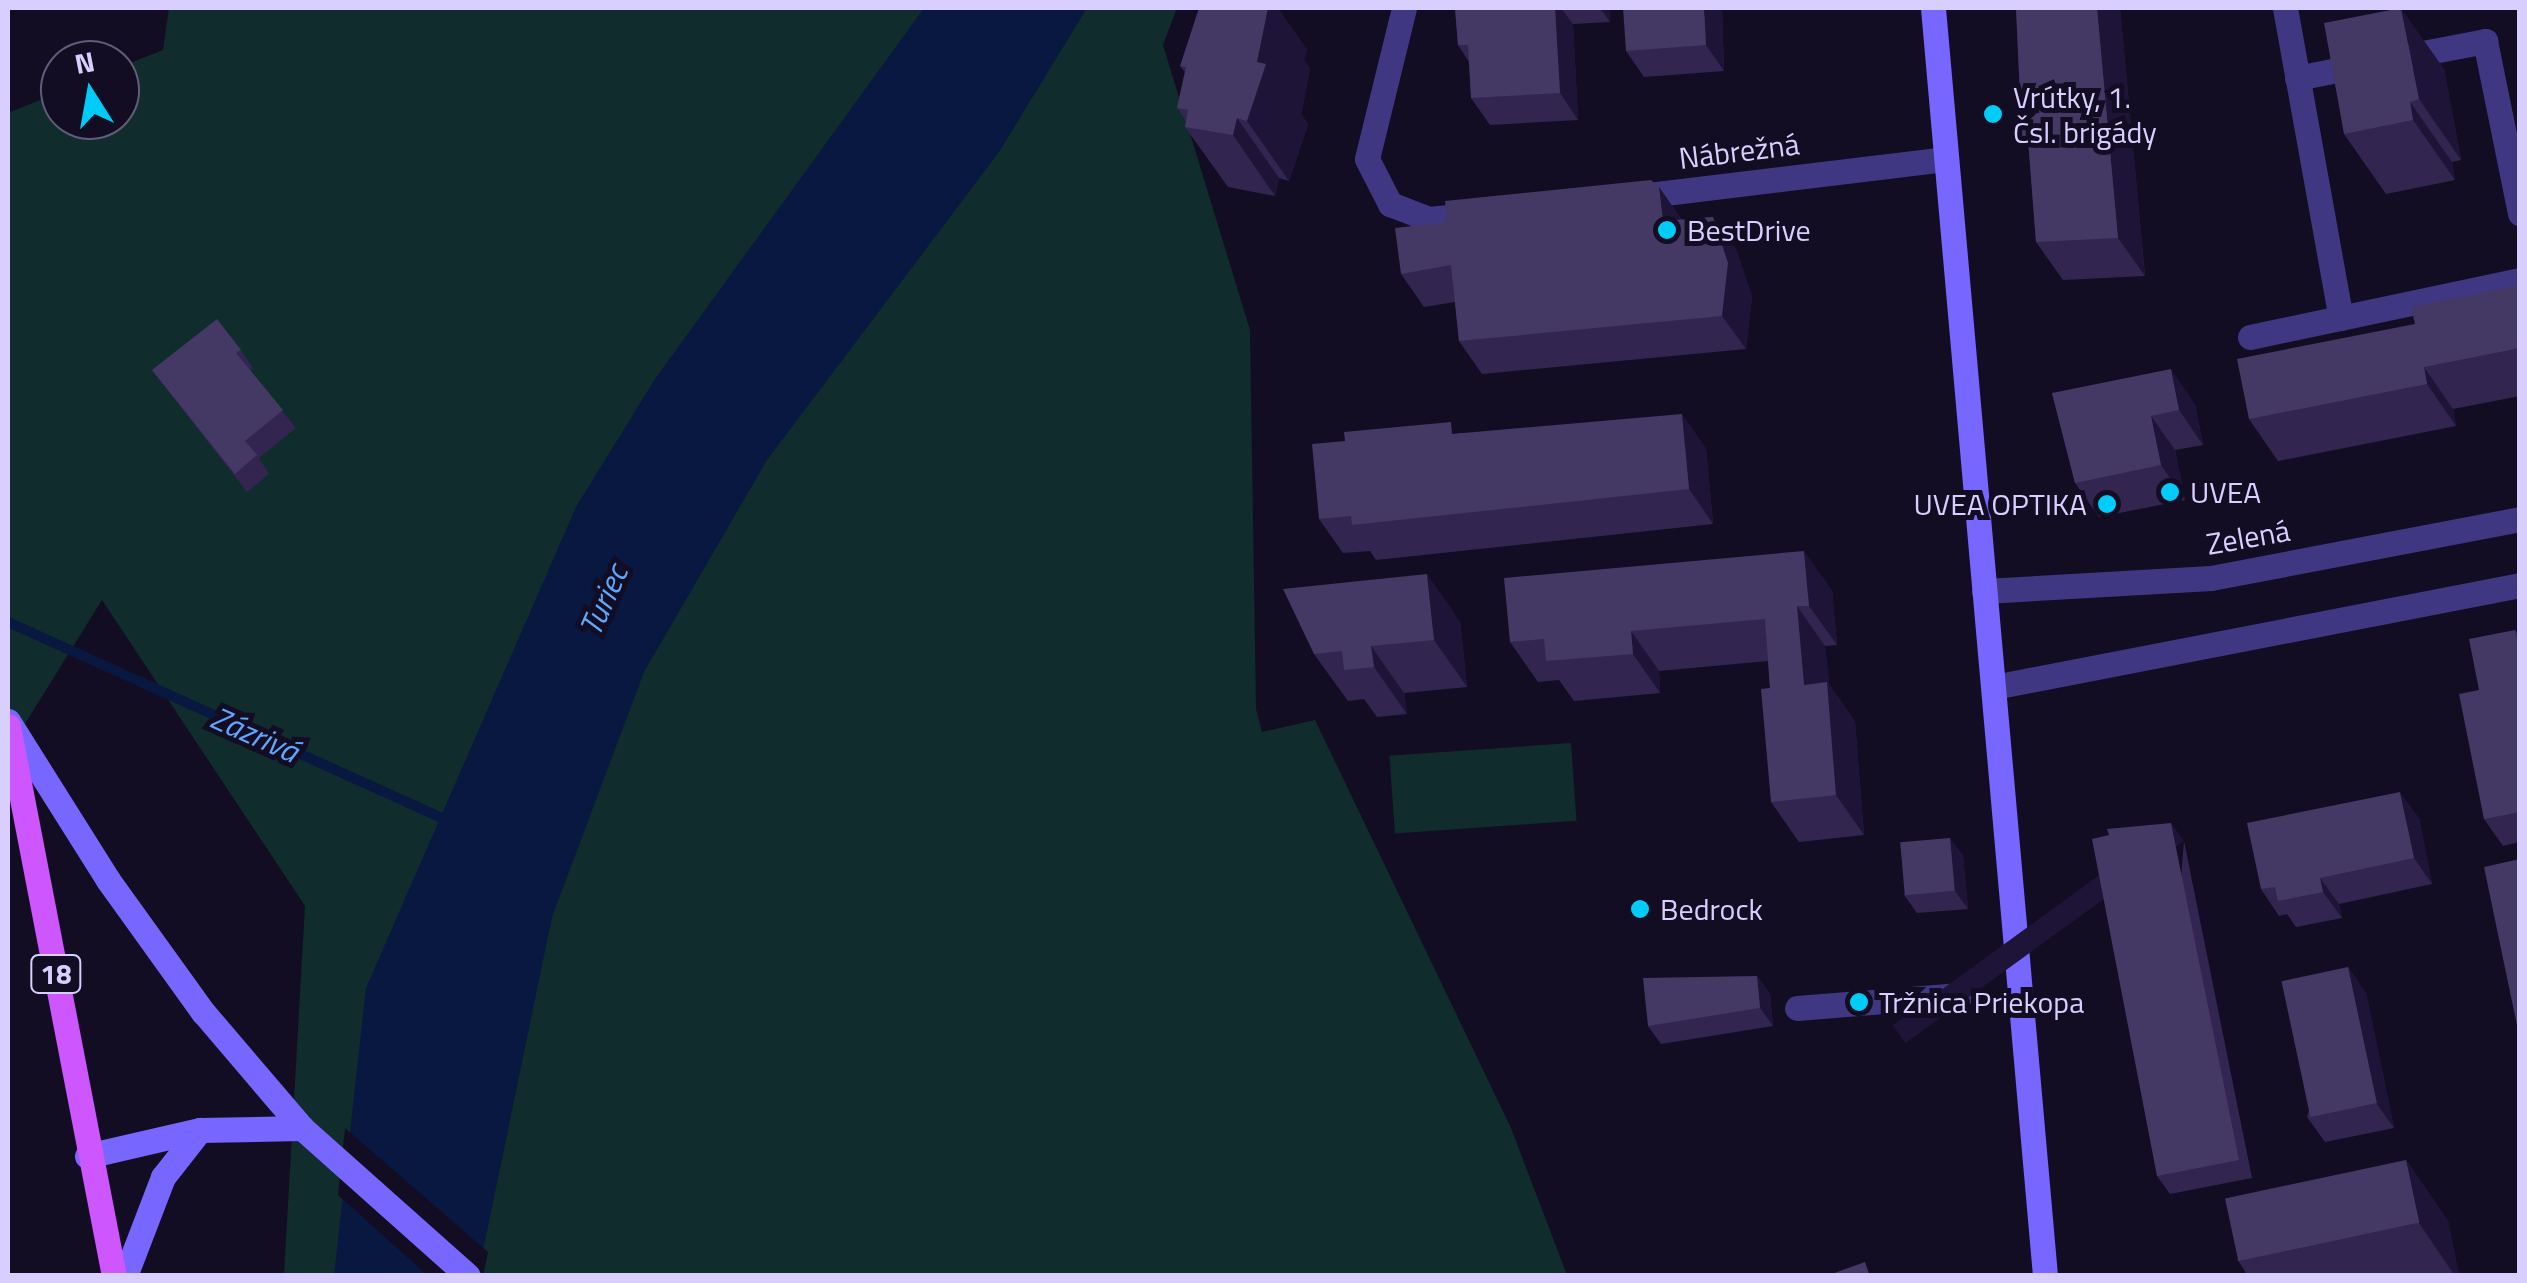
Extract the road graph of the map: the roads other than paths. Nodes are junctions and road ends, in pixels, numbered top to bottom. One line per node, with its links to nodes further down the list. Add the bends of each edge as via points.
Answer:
1 (1404, 8): 7 (street, via 1368,160 1390,204 1429,219)
2 (1933, 8): 5 (street)
3 (2284, 8): 4 (street)
4 (2298, 78): 8 (street, via 2485,41); 10 (street)
5 (1945, 159): 6 (street, Nábrežná); 14 (street)
6 (1610, 200)
7 (1511, 211)
8 (2520, 213)
9 (2520, 280): 10 (street)
10 (2341, 318): 11 (street)
11 (2250, 337)
12 (2520, 519): 14 (street, Zelená, via 2212,578)
13 (2520, 585): 15 (street)
14 (1984, 591): 15 (street)
15 (1994, 687): 25 (street)
16 (8, 723): 19 (street, via 159,954); 21 (main road, 18)
17 (1960, 994): 18 (street)
18 (1797, 1008)
19 (302, 1128): 20 (street); 24 (street)
20 (200, 1130): 21 (street); 23 (street, via 163,1178)
21 (86, 1156): 22 (main road, 18)
22 (114, 1276)
23 (125, 1276)
24 (468, 1276)
25 (2045, 1276)

